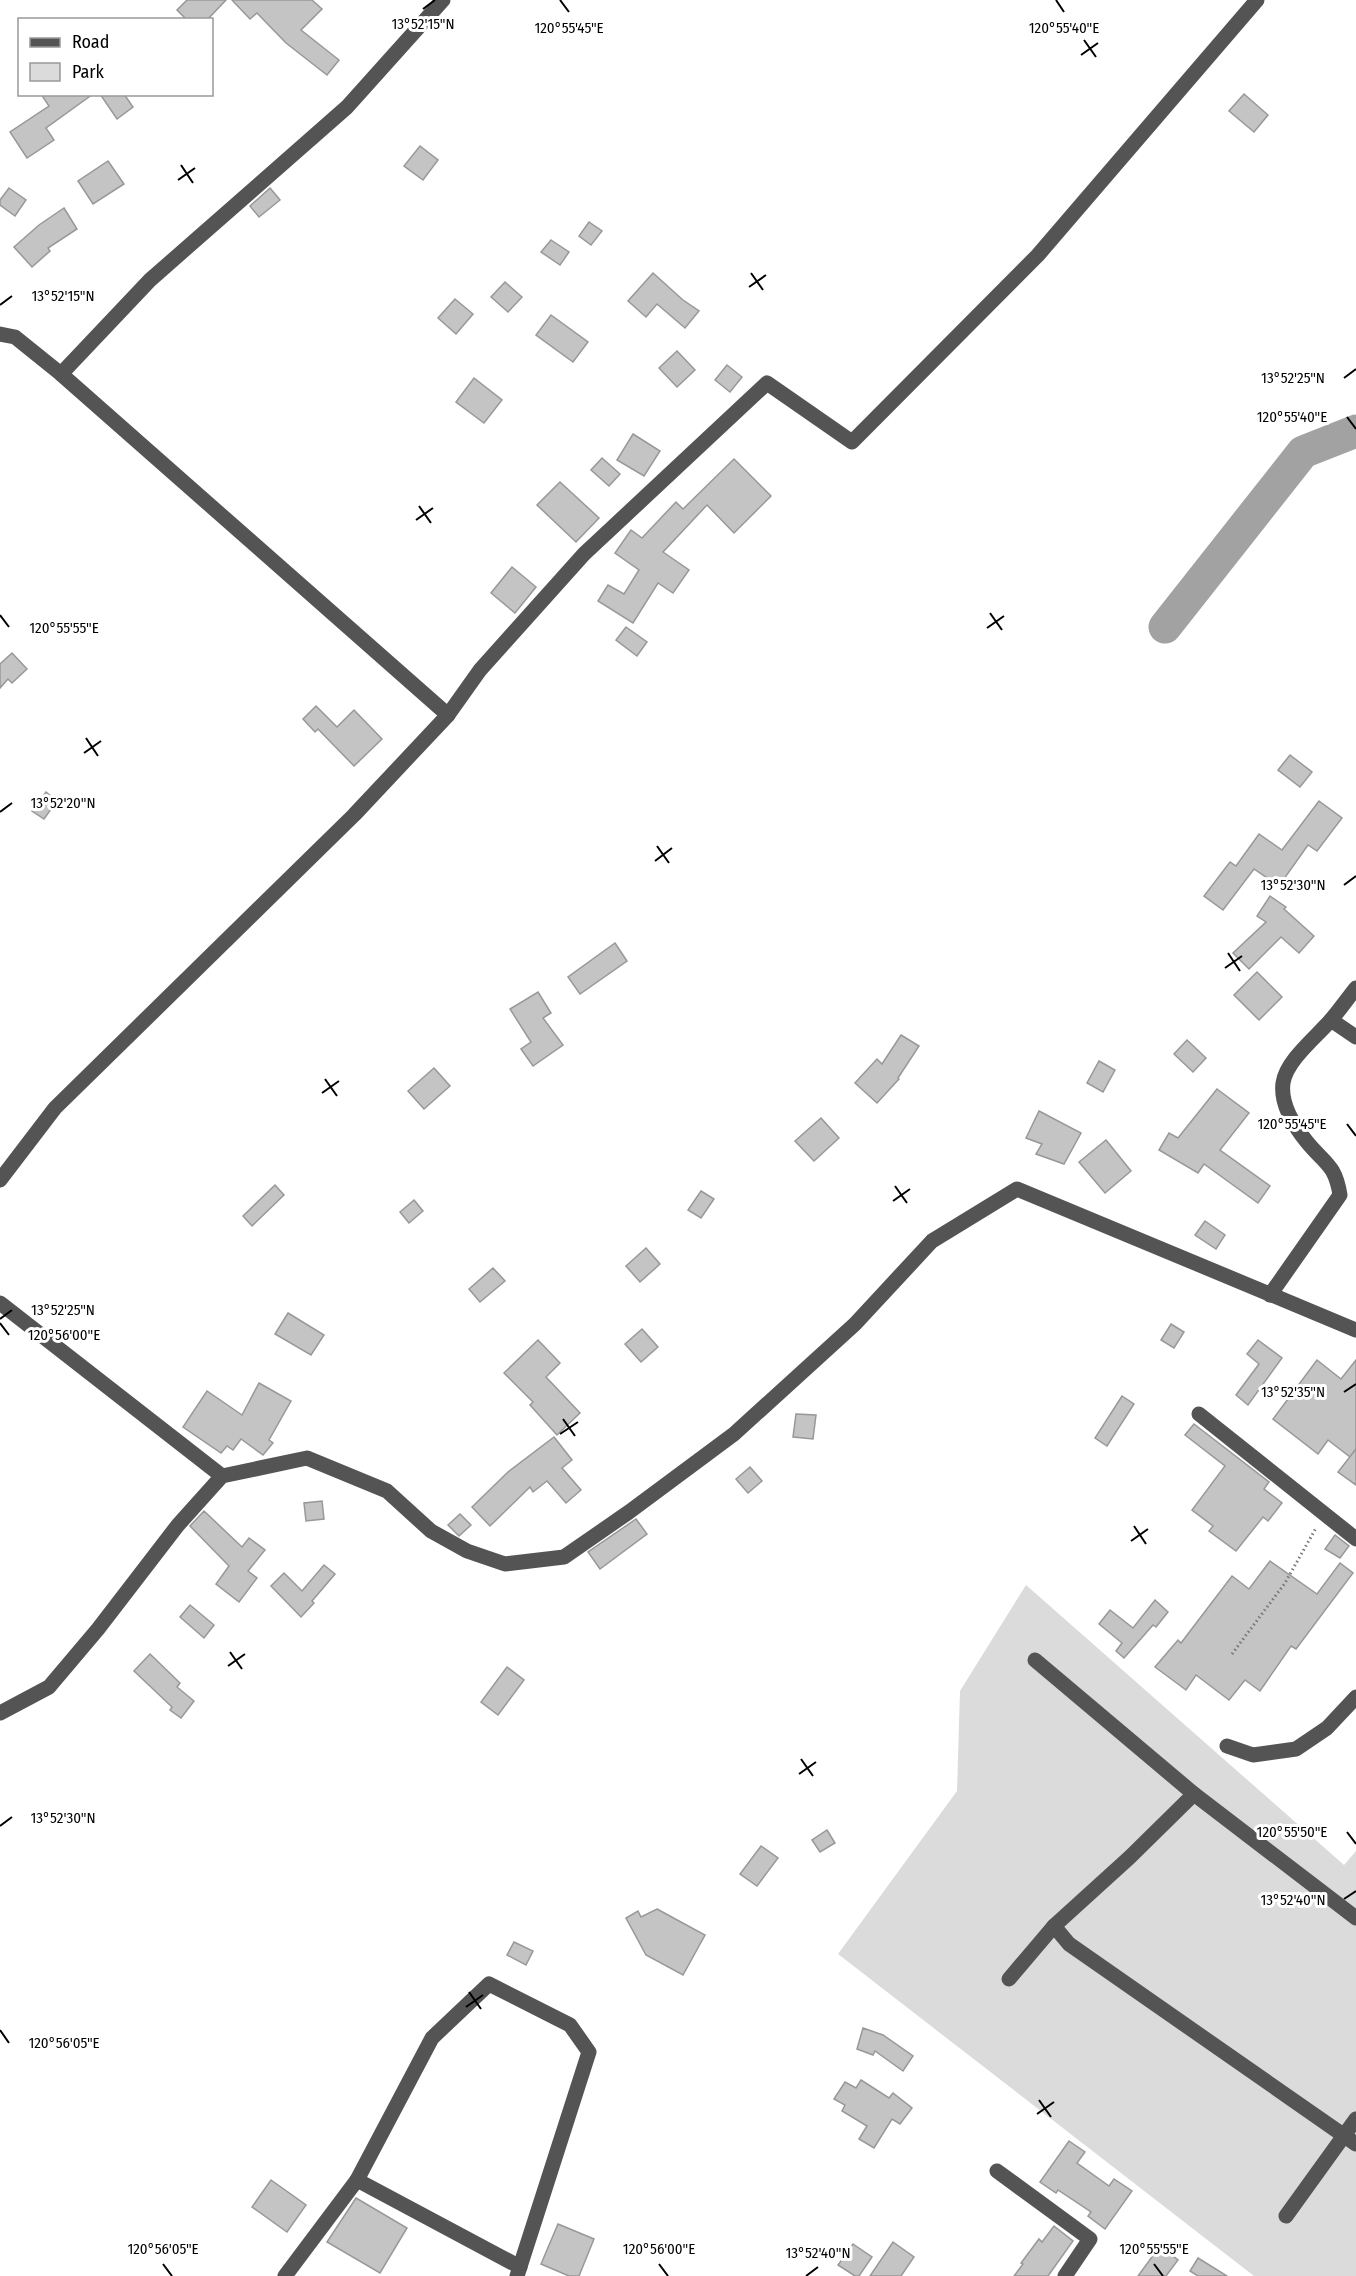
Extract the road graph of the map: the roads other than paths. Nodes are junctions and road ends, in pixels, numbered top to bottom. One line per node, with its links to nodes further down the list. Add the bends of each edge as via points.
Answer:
1 (444, 0): 4 (street, via 347,107 150,280)
2 (1251, 2): 5 (street, via 1038,255 852,442 767,383 584,554 480,670)
3 (0, 334): 4 (street, via 15,338)
4 (61, 374): 5 (street)
5 (448, 716): 9 (street, via 354,815 55,1108)
6 (1356, 988): 7 (street)
7 (1331, 1020): 8 (street); 10 (street, via 1296,1057 1283,1083 1287,1112 1338,1178 1340,1195)
8 (1356, 1037)
9 (0, 1180)
10 (1270, 1294): 12 (street); 14 (street, via 1017,1189 933,1241 855,1324 734,1434 564,1557 505,1564 467,1551 431,1531 387,1491 307,1458)
11 (0, 1303): 14 (street)
12 (1356, 1330)
13 (1199, 1414): 15 (street)
14 (222, 1476): 18 (street, via 178,1525 49,1688)
15 (1356, 1539)
16 (1035, 1660): 20 (street)
17 (1356, 1697): 19 (street, via 1327,1728 1296,1749 1253,1755)
18 (0, 1713)
19 (1227, 1746)
20 (1194, 1794): 21 (street); 22 (street)
21 (1356, 1917)
22 (1054, 1926): 23 (street); 25 (street, via 1069,1944)
23 (1009, 1979)
24 (1356, 2119): 25 (street)
25 (1350, 2140): 28 (street)
26 (997, 2171): 31 (street, via 1090,2239)
27 (357, 2180): 29 (street); 29 (street, via 432,2038 489,1984 570,2025 589,2052); 30 (street)
28 (1286, 2217)
29 (519, 2272)
30 (285, 2276)
31 (1065, 2276)

